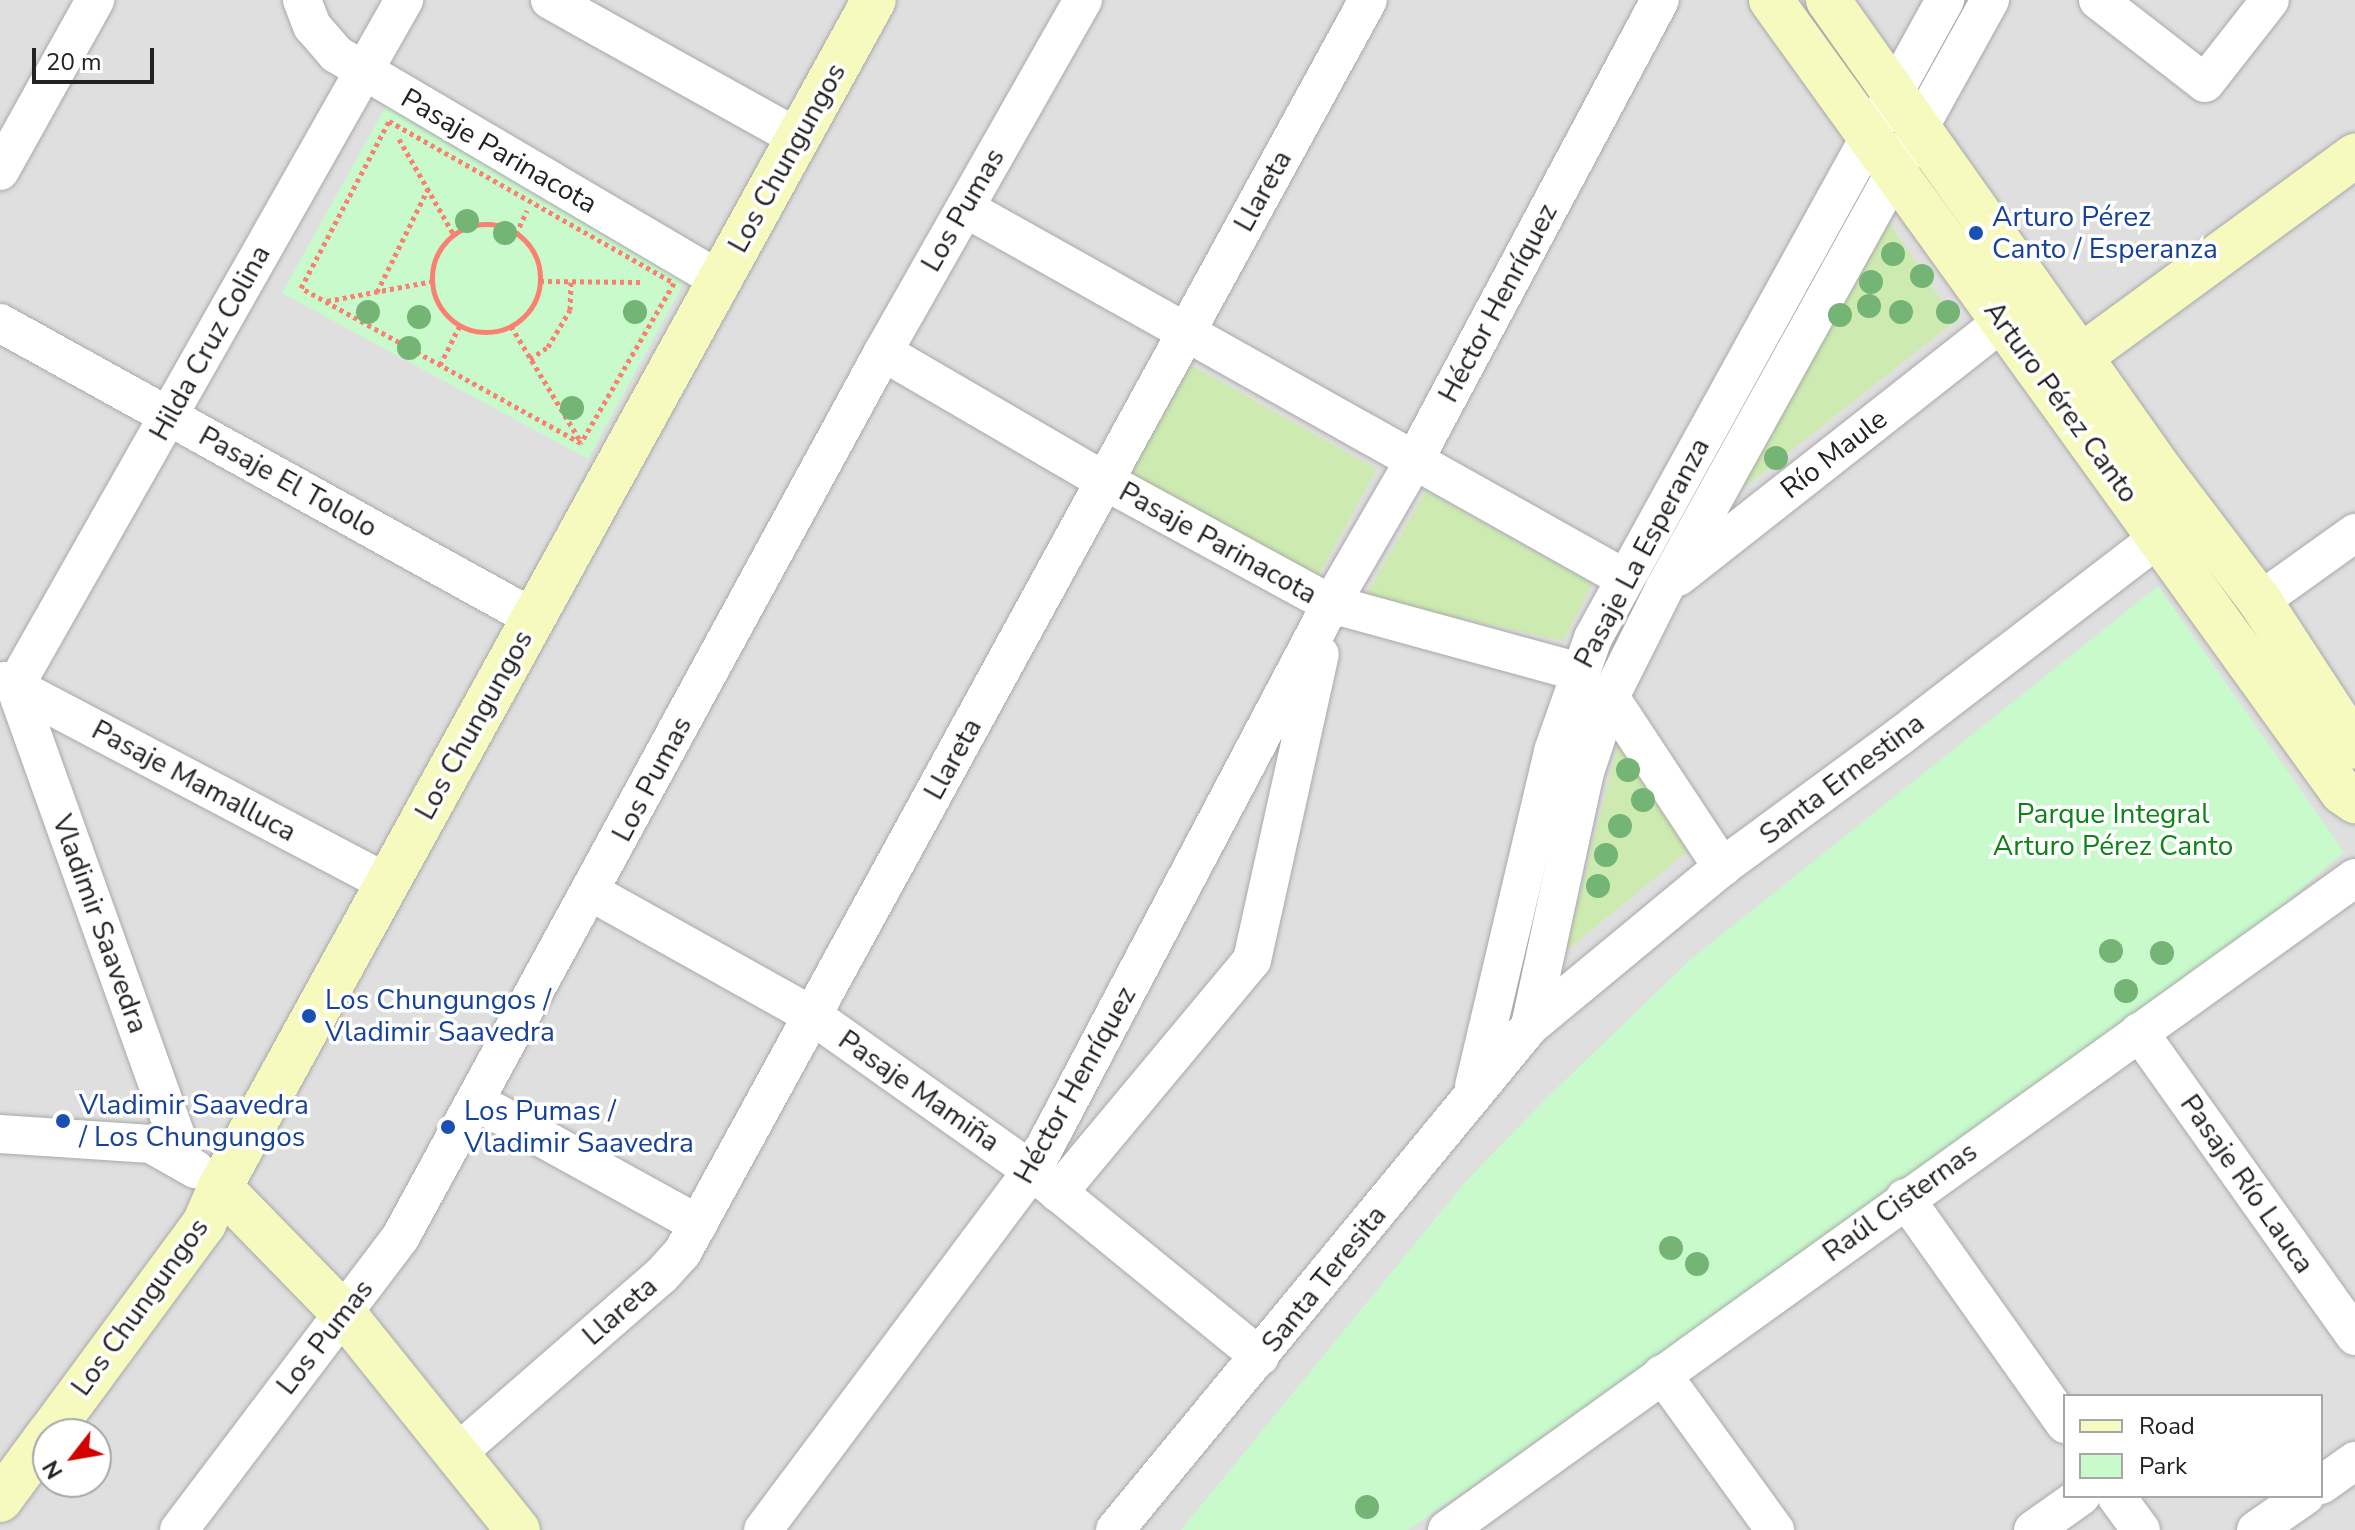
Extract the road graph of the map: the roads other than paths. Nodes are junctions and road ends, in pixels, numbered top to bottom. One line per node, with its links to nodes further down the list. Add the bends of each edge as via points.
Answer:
1 (95, 0): 22 (street)
2 (302, 0): 15 (street, Pasaje Parinacota, via 322,42)
3 (404, 0): 15 (street, Hilda Cruz Colina)
4 (550, 0): 19 (street)
5 (874, 0): 19 (street, Los Chungungos)
6 (1083, 0): 23 (street, Los Pumas)
7 (1368, 0): 27 (street, Llareta)
8 (1660, 0): 31 (street, Héctor Henríquez)
9 (1771, 0): 18 (street, Arturo Pérez Canto)
10 (1828, 0): 16 (street, Arturo Pérez Canto)
11 (1945, 0): 16 (street, Pasaje La Esperanza)
12 (1990, 0): 17 (street, Pasaje La Esperanza)
13 (2098, 0): 14 (street, via 2205,83)
14 (2270, 0)
15 (364, 71): 24 (street, Pasaje Parinacota); 30 (street, Hilda Cruz Colina)
16 (1894, 93): 17 (street, Arturo Pérez Canto); 18 (street, Pasaje La Esperanza)
17 (1919, 128): 21 (street, Pasaje La Esperanza); 29 (street, Arturo Pérez Canto)
18 (1871, 135): 21 (street, Arturo Pérez Canto); 35 (street, Pasaje La Esperanza)
19 (798, 138): 24 (street, Los Chungungos)
20 (2355, 156): 29 (street)
21 (1897, 170): 25 (street, Arturo Pérez Canto); 36 (street, Pasaje La Esperanza)
22 (0, 171)
23 (965, 208): 27 (street); 28 (street, Los Pumas)
24 (719, 280): 39 (street, Los Chungungos)
25 (2003, 321): 34 (street, Arturo Pérez Canto); 36 (street, Río Maule)
26 (0, 323): 30 (street, Pasaje El Tololo)
27 (1186, 332): 31 (street); 32 (street, Llareta)
28 (883, 352): 32 (street, Pasaje Parinacota); 48 (street, Los Pumas)
29 (2080, 357): 37 (street, Arturo Pérez Canto)
30 (169, 416): 39 (street, Pasaje El Tololo); 41 (street, Hilda Cruz Colina)
31 (1415, 459): 35 (street); 38 (street, Héctor Henríquez)
32 (1105, 481): 38 (street, Pasaje Parinacota); 49 (street, Llareta)
33 (2355, 533): 37 (street)
34 (2158, 538): 44 (street, Arturo Pérez Canto, via 2342,792); 45 (street, Santa Ernestina)
35 (1624, 578): 40 (street, Pasaje La Esperanza)
36 (1665, 587): 42 (street, Pasaje La Esperanza)
37 (2260, 601): 43 (street, Arturo Pérez Canto)
38 (1331, 604): 40 (street, Pasaje Parinacota); 56 (street, Héctor Henríquez); 56 (street, Héctor Henríquez, via 1252,960)
39 (533, 618): 47 (street, Los Chungungos)
40 (1579, 672): 52 (street, Pasaje La Esperanza, via 1553,751)
41 (8, 683): 47 (street, Pasaje Mamalluca); 55 (street, Vladimir Saavedra)
42 (1610, 697): 45 (street); 50 (street, Pasaje La Esperanza, via 1585,772)
43 (2355, 747)
44 (2355, 801)
45 (1722, 867): 50 (street, Santa Ernestina)
46 (2355, 878): 51 (street, Raúl Cisternas)
47 (387, 883): 57 (street, Los Chungungos)
48 (591, 892): 49 (street, Pasaje Mamiña); 53 (street, Los Pumas)
49 (813, 1016): 56 (street, Pasaje Mamiña); 59 (street, Llareta)
50 (1530, 1026): 52 (street, Santa Teresita)
51 (2139, 1032): 58 (street, Raúl Cisternas); 61 (street, Pasaje Río Lauca)
52 (1471, 1097): 62 (street, Santa Teresita)
53 (475, 1101): 59 (street); 60 (street, Los Pumas, via 400,1238)
54 (0, 1134): 55 (street, via 126,1140 151,1144)
55 (185, 1161): 57 (street)
56 (1045, 1182): 62 (street, Pasaje Mamiña); 76 (street, Héctor Henríquez)
57 (220, 1187): 60 (street); 64 (street, Los Chungungos, via 204,1224)
58 (1905, 1198): 63 (street, Raúl Cisternas); 65 (street)
59 (698, 1224): 66 (street, Llareta, via 661,1276)
60 (345, 1315): 66 (street); 74 (street, Los Pumas)
61 (2350, 1320)
62 (1260, 1357): 77 (street, Santa Teresita)
63 (1662, 1374): 78 (street, Raúl Cisternas); 79 (street)
64 (61, 1418)
65 (2063, 1421)
66 (456, 1454): 75 (street)
67 (32, 1457): 73 (street, Los Chungungos)
68 (2355, 1461): 69 (street)
69 (2323, 1484)
70 (2078, 1498): 80 (street)
71 (2117, 1498): 81 (street)
72 (2302, 1498): 82 (street)
73 (0, 1500)
74 (179, 1530)
75 (518, 1530)
76 (763, 1530)
77 (1115, 1530)
78 (1447, 1530)
79 (1775, 1530)
80 (2033, 1530)
81 (2141, 1530)
82 (2256, 1530)

